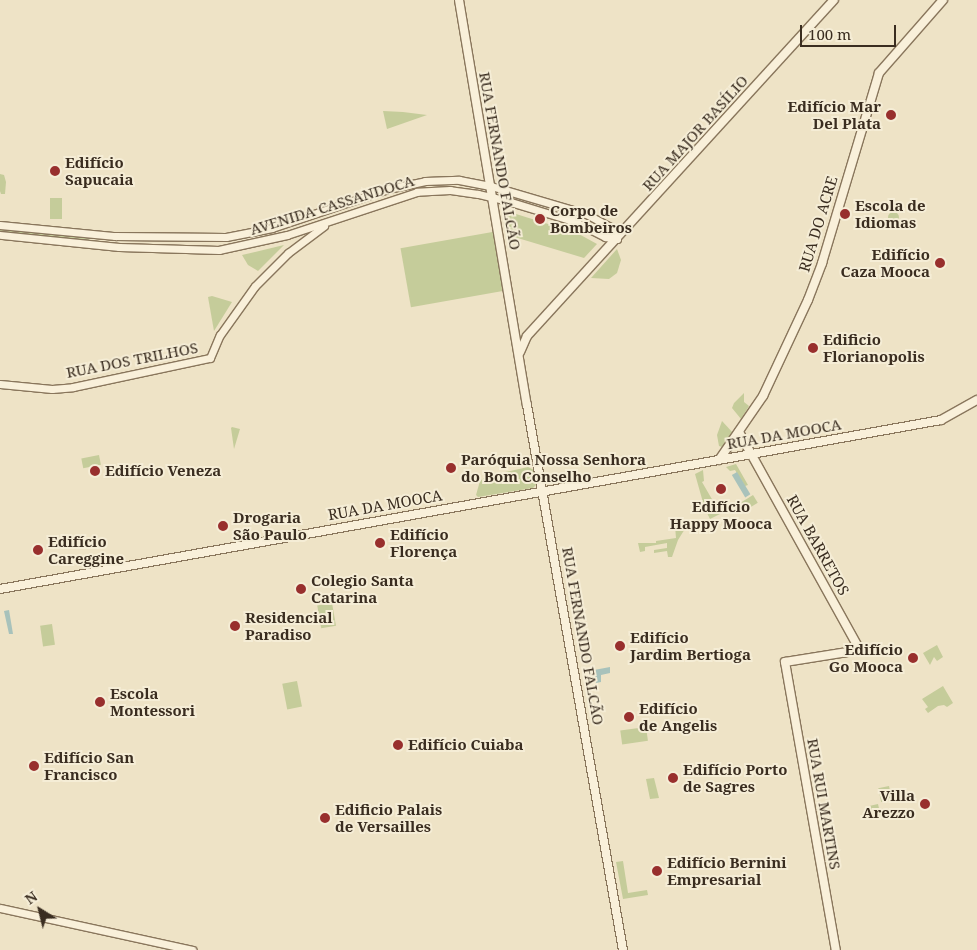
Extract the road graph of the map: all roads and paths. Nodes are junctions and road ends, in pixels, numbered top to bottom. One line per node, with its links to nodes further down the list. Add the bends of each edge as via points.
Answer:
1 (459, 0): 4 (main road, RUA FERNANDO FALCÃO)
2 (834, 0): 13 (main road, RUA MAJOR BASÍLIO)
3 (942, 0): 19 (main road, RUA DO ACRE, via 879,73 808,300 763,396)
4 (491, 186): 5 (main road, RUA FERNANDO FALCÃO); 6 (street, AVENIDA CASSANDOCA); 11 (street, AVENIDA CASSANDOCA, via 459,180 410,184 272,228 226,237 116,236)
5 (493, 197): 8 (street, AVENIDA CASSANDOCA); 10 (street, AVENIDA CASSANDOCA, via 450,190 417,192); 14 (main road, RUA FERNANDO FALCÃO)
6 (533, 198): 7 (street, AVENIDA CASSANDOCA); 8 (street)
7 (548, 203): 9 (street); 13 (street, AVENIDA CASSANDOCA, via 599,220 612,228)
8 (530, 208): 9 (street, AVENIDA CASSANDOCA)
9 (545, 213): 13 (street, AVENIDA CASSANDOCA)
10 (333, 220): 12 (street, AVENIDA CASSANDOCA, via 266,241 219,250 119,247); 17 (street, RUA DOS TRILHOS, via 295,247 255,286 220,335 210,358 73,387 52,389)
11 (3, 225): 12 (street)
12 (3, 235)
13 (617, 239): 15 (main road, RUA MAJOR BASÍLIO)
14 (515, 326): 15 (main road, via 523,333); 16 (main road, RUA FERNANDO FALCÃO)
15 (535, 329): 16 (main road, RUA MAJOR BASÍLIO, via 524,340)
16 (519, 354): 22 (main road, RUA FERNANDO FALCÃO)
17 (0, 384)
18 (977, 400): 20 (main road, RUA DA MOOCA, via 941,420)
19 (739, 432): 20 (main road, RUA BARRETOS); 21 (main road, RUA DO ACRE)
20 (752, 454): 21 (main road, RUA DA MOOCA); 24 (main road, RUA BARRETOS, via 860,650)
21 (719, 460): 22 (main road, RUA DA MOOCA)
22 (543, 492): 23 (main road, RUA DA MOOCA); 27 (main road, RUA FERNANDO FALCÃO)
23 (0, 589)
24 (785, 662): 28 (main road, RUA RUI MARTINS)
25 (0, 908): 26 (street)
26 (192, 950)
27 (623, 950)
28 (836, 950)

